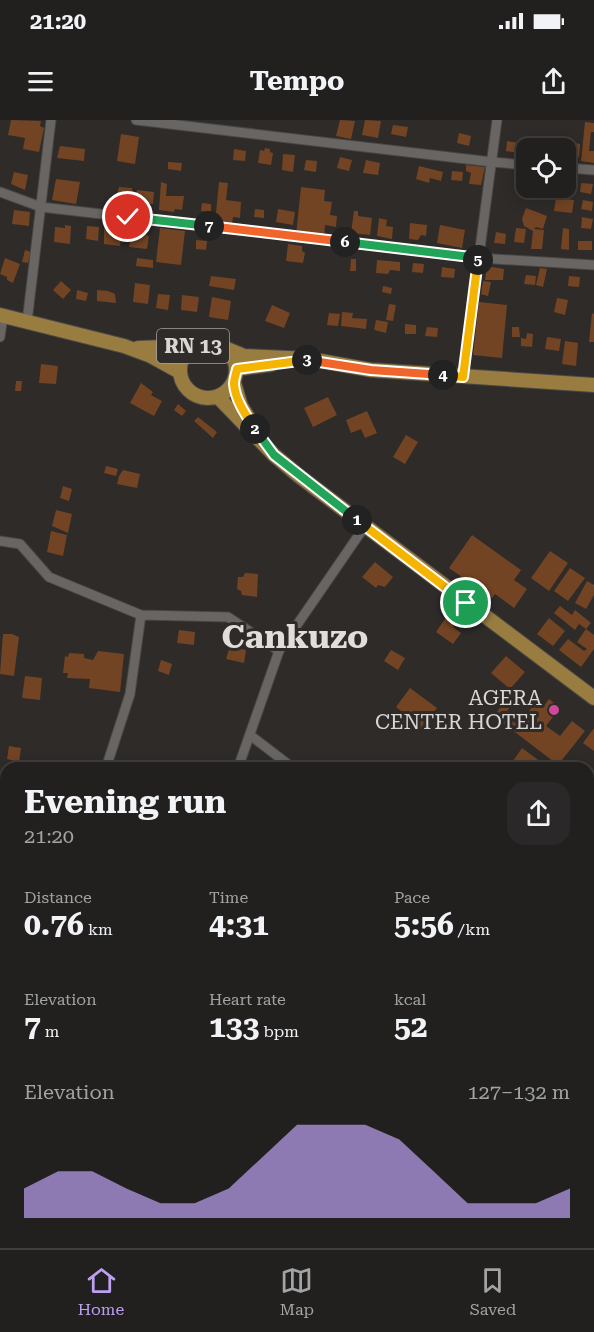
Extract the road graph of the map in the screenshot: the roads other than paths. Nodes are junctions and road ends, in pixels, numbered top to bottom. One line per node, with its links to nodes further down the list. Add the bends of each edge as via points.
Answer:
1 (51, 120): 9 (street)
2 (136, 120): 4 (street)
3 (497, 120): 4 (street)
4 (492, 162): 5 (street); 10 (street)
5 (516, 164)
6 (576, 169): 7 (street)
7 (594, 170)
8 (0, 192): 9 (street)
9 (41, 207): 10 (street); 13 (street)
10 (479, 258): 11 (street); 21 (street)
11 (594, 266)
12 (2, 316): 13 (main road, RN 13); 14 (street)
13 (27, 322): 15 (main road, RN 13)
14 (0, 337)
15 (124, 346): 16 (main road, RN 13); 19 (main road, RN 13)
16 (193, 346): 17 (main road, RN 13, via 214,342); 19 (main road, RN 13, via 183,357)
17 (227, 349): 18 (main road, via 244,356); 20 (main road, RN 13, via 232,354)
18 (310, 359): 20 (main road); 21 (main road, via 371,370)
19 (180, 372): 23 (main road, RN 13, via 185,386 196,396)
20 (235, 376): 23 (main road, RN 13); 24 (main road, RN 13, via 247,418)
21 (463, 377): 22 (main road)
22 (594, 385)
23 (218, 397): 24 (main road, RN 13)
24 (274, 455): 25 (main road, RN 13)
25 (365, 526): 28 (street); 29 (main road, RN 13)
26 (0, 541): 27 (street, via 20,544 49,577)
27 (141, 615): 28 (street, via 228,617); 31 (street, via 130,694)
28 (279, 651): 30 (street)
29 (594, 699)
30 (250, 735): 32 (street); 33 (street)
31 (108, 762)
32 (240, 762)
33 (285, 762)

